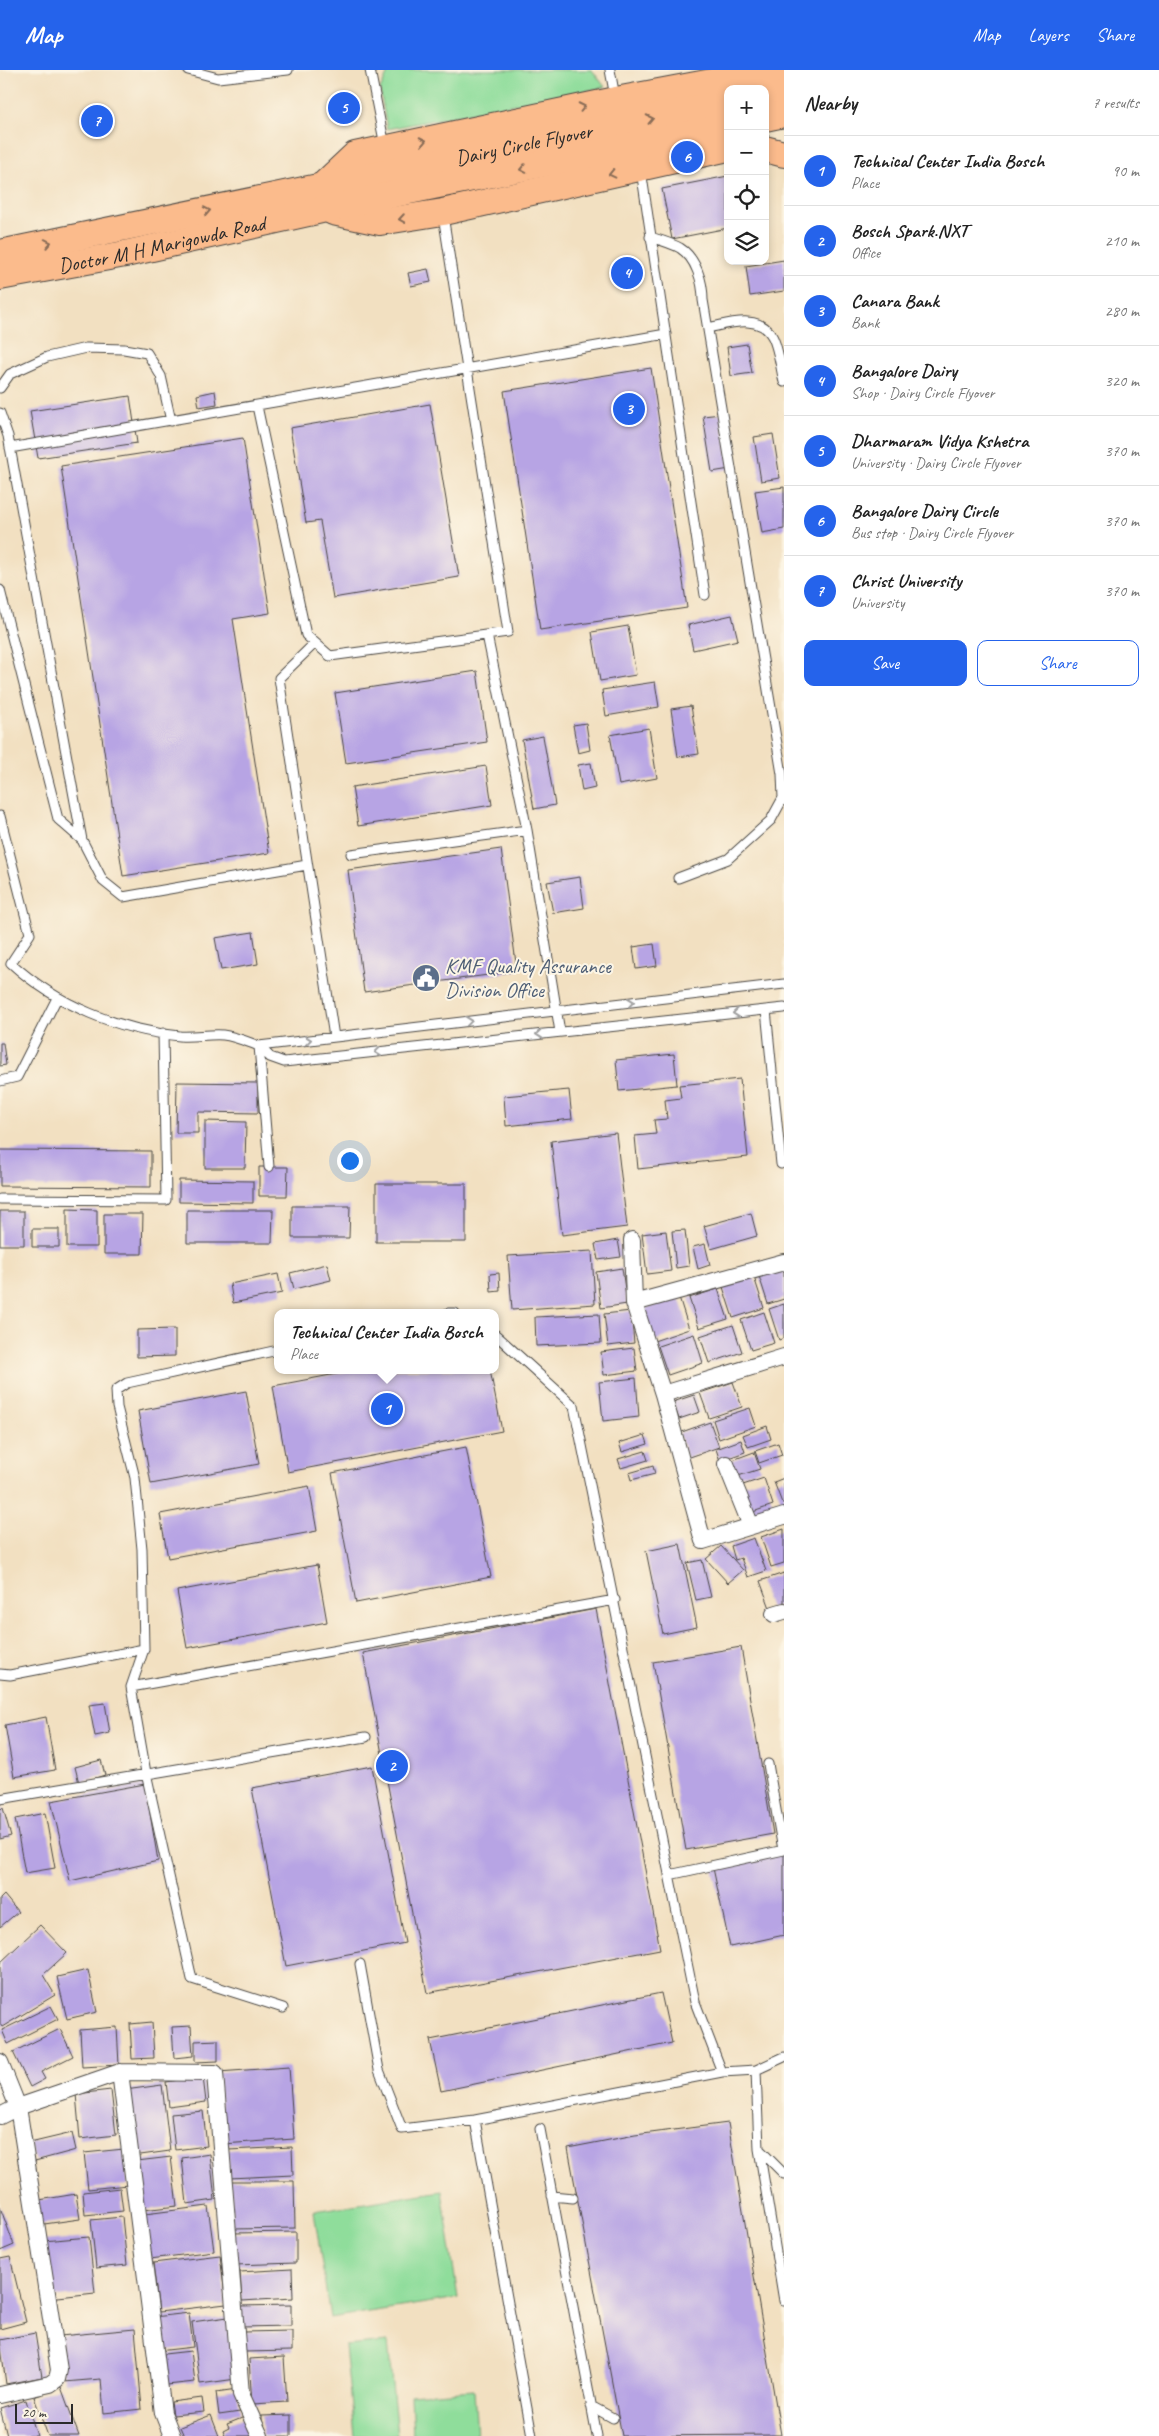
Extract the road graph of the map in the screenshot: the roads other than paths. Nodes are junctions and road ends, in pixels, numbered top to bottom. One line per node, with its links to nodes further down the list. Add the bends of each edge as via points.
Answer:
1 (188, 70): 2 (lane, via 218,78)
2 (288, 70)
3 (370, 70): 16 (lane)
4 (610, 70): 9 (lane)
5 (776, 70): 6 (main road)
6 (750, 74): 9 (main road)
7 (784, 90): 8 (main road)
8 (769, 93)
9 (616, 100): 16 (main road, one-way to 9)
10 (724, 103): 21 (main road, Dairy Circle Flyover, one-way to 10)
11 (784, 114): 12 (main road)
12 (769, 117)
13 (724, 127): 21 (main road, Dairy Circle Flyover, one-way to 21)
14 (784, 136): 15 (main road)
15 (769, 139)
16 (385, 149): 22 (main road, via 355,155)
17 (724, 149): 20 (main road)
18 (769, 150): 19 (main road)
19 (784, 154)
20 (641, 167): 23 (main road, one-way to 23); 24 (lane)
21 (379, 187): 22 (main road, Dairy Circle Flyover)
22 (322, 199): 23 (main road, one-way to 22, via 380,222); 25 (main road, Doctor M H Marigowda Road, one-way to 22); 26 (main road, Doctor M H Marigowda Road, via 125,254)
23 (443, 212): 29 (lane)
24 (650, 237): 27 (lane, via 680,248 692,259 703,285); 28 (lane)
25 (0, 253)
26 (0, 277)
27 (708, 328): 30 (lane, via 738,321 759,323 772,336); 45 (lane, via 782,774 783,798 771,820 728,859)
28 (666, 334): 29 (lane); 37 (lane)
29 (467, 369): 32 (lane); 38 (lane, via 508,632)
30 (784, 382)
31 (0, 388): 34 (lane, via 10,374 47,357 86,348 147,353 161,376)
32 (257, 406): 34 (lane); 39 (lane, via 306,635)
33 (0, 413): 35 (lane)
34 (171, 421): 35 (lane)
35 (10, 448): 42 (lane)
36 (0, 590): 42 (lane, via 58,818)
37 (705, 595)
38 (487, 635): 39 (lane, via 330,656); 41 (lane)
39 (315, 643): 44 (lane, via 279,678)
40 (0, 816): 47 (lane, via 30,934)
41 (527, 830): 43 (lane); 51 (lane)
42 (82, 840): 44 (lane, via 103,881 123,897)
43 (351, 854)
44 (307, 866): 55 (lane)
45 (678, 878)
46 (0, 961): 47 (lane)
47 (10, 963): 49 (lane)
48 (784, 984): 51 (lane, one-way to 48)
49 (57, 998): 54 (lane, via 120,1026); 57 (lane, via 17,1077)
50 (784, 1008): 52 (lane)
51 (557, 1010): 53 (lane); 55 (lane, one-way to 51)
52 (766, 1010): 53 (lane, one-way to 53); 58 (lane)
53 (560, 1032): 56 (lane, one-way to 56, via 284,1062 270,1057)
54 (163, 1033): 56 (lane, via 224,1035); 60 (lane, via 166,1200)
55 (334, 1037): 56 (lane, one-way to 55)
56 (259, 1046): 59 (lane)
57 (0, 1081)
58 (781, 1164)
59 (269, 1167)
60 (0, 1199)
61 (632, 1240): 63 (street)
62 (784, 1262): 63 (street)
63 (634, 1303): 67 (street)
64 (499, 1338): 71 (lane, via 574,1406)
65 (274, 1351): 72 (lane, via 127,1383 116,1390 117,1407 135,1478 142,1549)
66 (784, 1357): 67 (street)
67 (663, 1394): 70 (street, via 703,1541)
68 (726, 1464): 70 (street)
69 (784, 1516): 70 (street)
70 (751, 1526)
71 (615, 1600): 74 (lane); 80 (lane, via 630,1692)
72 (144, 1649): 73 (lane, via 10,1675); 74 (lane)
73 (0, 1674)
74 (131, 1687): 77 (lane)
75 (366, 1737): 77 (lane)
76 (768, 1764): 79 (lane)
77 (146, 1773): 78 (lane); 82 (lane, via 192,1979)
78 (0, 1799)
79 (783, 1850): 80 (lane)
80 (669, 1875): 87 (lane, via 695,2002)
81 (360, 1964): 90 (lane, via 379,2070 402,2129)
82 (283, 2008)
83 (784, 2057): 85 (lane)
84 (0, 2062): 88 (street)
85 (756, 2070): 87 (lane); 92 (lane)
86 (120, 2072): 88 (street); 100 (street, via 163,2413); 101 (street, via 215,2073 241,2394)
87 (722, 2072): 90 (lane)
88 (18, 2107): 89 (street); 97 (street, via 59,2370 57,2379 50,2384)
89 (0, 2116)
90 (475, 2120): 102 (lane)
91 (540, 2128): 94 (lane)
92 (759, 2149): 93 (lane); 96 (lane)
93 (784, 2174)
94 (552, 2196): 95 (lane); 98 (lane)
95 (573, 2198)
96 (784, 2301)
97 (0, 2395)
98 (591, 2406): 99 (lane); 103 (lane)
99 (613, 2418)
100 (172, 2436)
101 (260, 2436)
102 (532, 2436)
103 (597, 2436)

